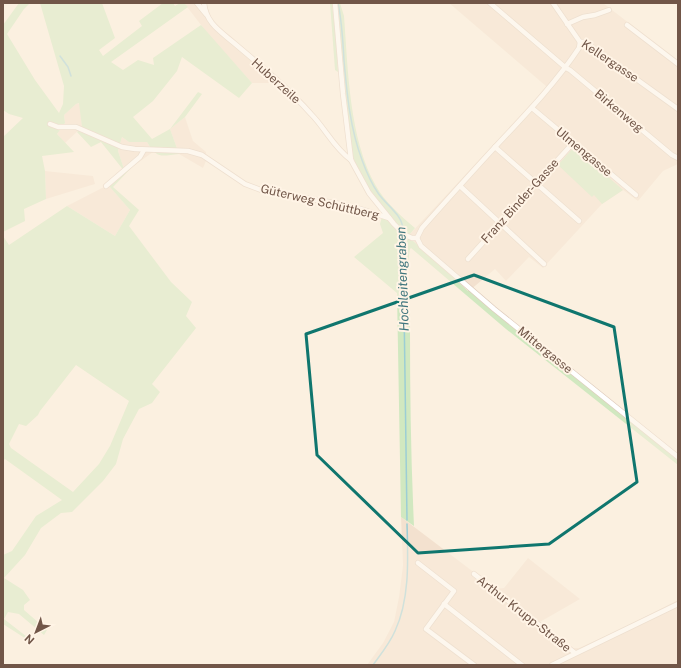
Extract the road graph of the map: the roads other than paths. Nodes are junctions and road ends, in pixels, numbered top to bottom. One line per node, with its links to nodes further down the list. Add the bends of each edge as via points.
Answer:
1 (197, 3): 7 (street)
2 (204, 3): 7 (street, Huberzeile)
3 (335, 3): 20 (street)
4 (490, 3): 12 (street, Birkenweg)
5 (553, 3): 8 (street, Kellergasse)
6 (609, 10): 8 (street)
7 (206, 14): 20 (street, Huberzeile, via 213,26 313,115 333,142)
8 (567, 24): 10 (street, Kellergasse)
9 (627, 25): 11 (street)
10 (580, 42): 12 (street); 14 (street, Kellergasse, via 585,42)
11 (678, 64)
12 (566, 68): 13 (street); 19 (street, Birkenweg)
13 (532, 108): 16 (street, Ulmengasse); 17 (street)
14 (678, 109)
15 (50, 124): 18 (street, Güterweg Schüttberg, via 58,127 76,127 122,146)
16 (573, 142): 21 (street, Franz Binder-Gasse); 24 (street, Ulmengasse)
17 (495, 147): 21 (street); 23 (street)
18 (144, 150): 22 (street, via 140,157); 26 (street, Güterweg Schüttberg, via 188,151 202,155 245,184 260,190)
19 (678, 158)
20 (351, 160): 25 (street)
21 (536, 184): 28 (street); 29 (street, Franz Binder-Gasse)
22 (106, 186)
23 (460, 186): 29 (street); 30 (street, via 422,228)
24 (636, 195)
25 (379, 206): 26 (street); 27 (street)
26 (370, 211): 27 (street, Güterweg Schüttberg)
27 (389, 218): 30 (street, via 400,232)
28 (579, 221)
29 (500, 223): 31 (street, Franz Binder-Gasse); 32 (street)
30 (417, 238): 33 (street, Mittergasse, via 421,246 494,310)
31 (468, 258)
32 (544, 264)
33 (678, 457)
34 (418, 564): 36 (street, via 454,591)
35 (474, 574): 38 (street, Arthur Krupp-Straße)
36 (444, 604): 39 (street, via 426,629); 40 (street)
37 (678, 604): 38 (street)
38 (575, 653): 41 (street)
39 (474, 665)
40 (522, 665)
41 (552, 665)

